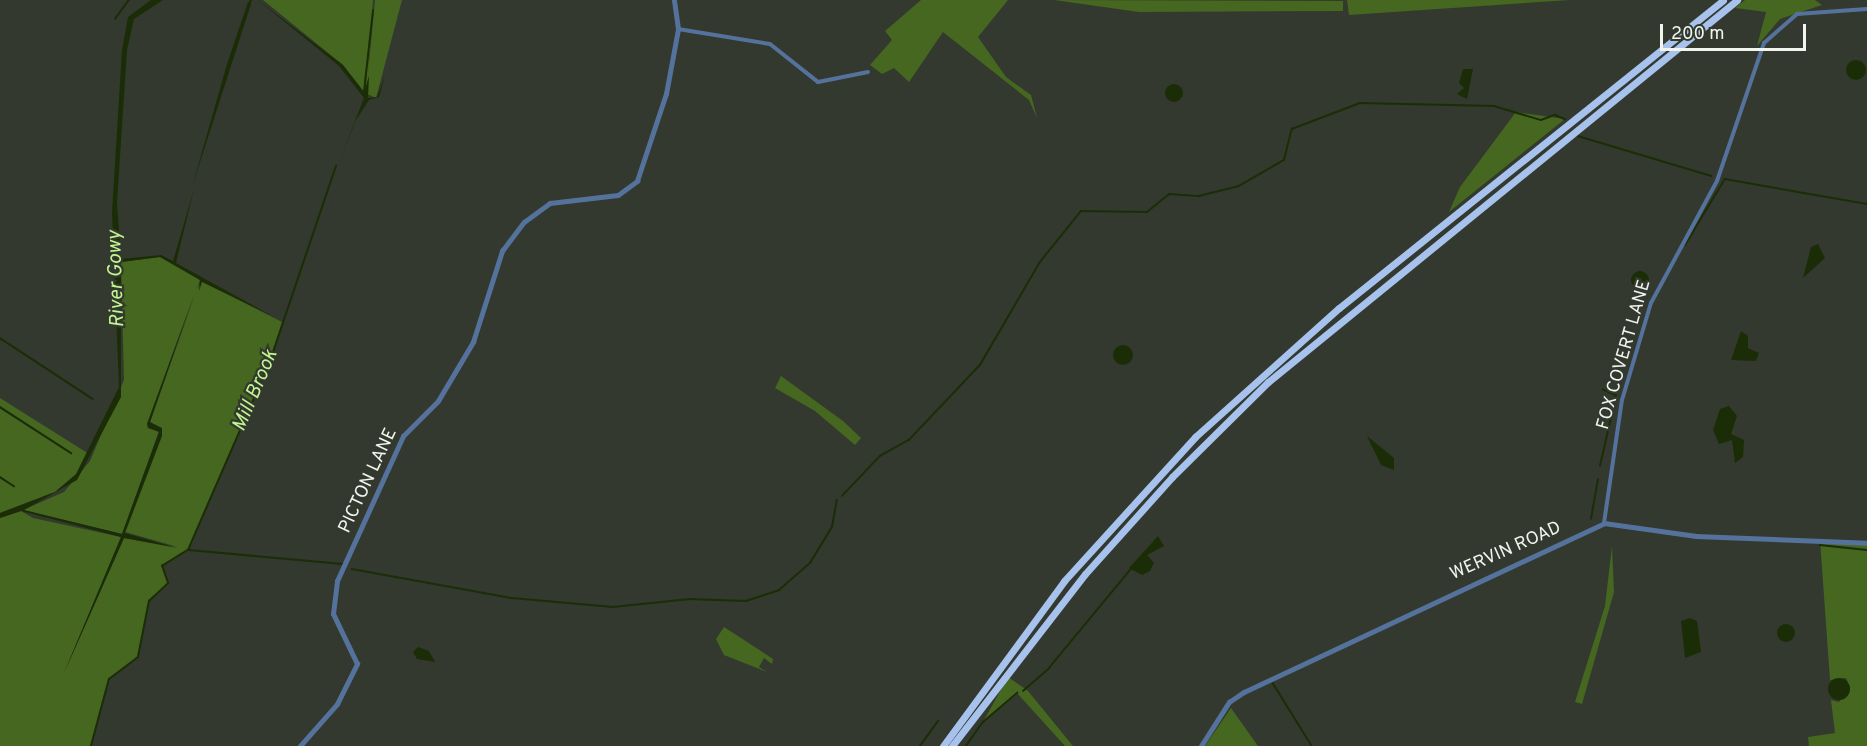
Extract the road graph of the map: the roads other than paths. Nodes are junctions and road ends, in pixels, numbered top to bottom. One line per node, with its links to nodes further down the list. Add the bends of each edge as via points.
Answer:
1 (674, 0): 5 (street, PICTON LANE)
2 (1723, 0): 10 (highway, via 1339,308 1203,430 1064,581)
3 (1737, 0): 11 (highway, via 1268,382 1101,556)
4 (1867, 9): 7 (street, FOX COVERT LANE, via 1797,14 1764,43 1718,181 1651,303 1622,400)
5 (678, 29): 6 (street, via 770,44 818,82); 9 (street, PICTON LANE, via 660,119 638,181 618,195 560,199 524,222 496,265 473,342 438,401 403,436 332,598 333,614 356,658 355,671 337,704)
6 (868, 72)
7 (1604, 523): 8 (street, via 1696,536); 12 (street, WERVIN ROAD, via 1244,692 1229,702)
8 (1867, 543)
9 (300, 746)
10 (943, 746)
11 (952, 746)
12 (1201, 746)

